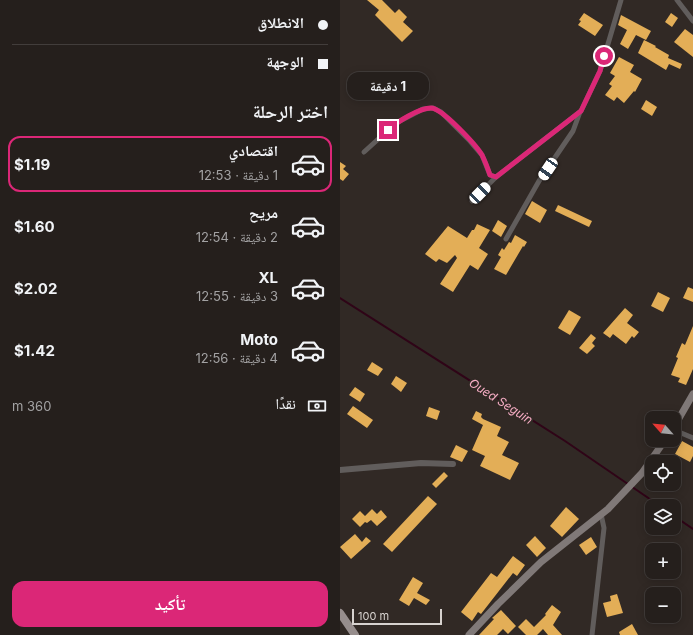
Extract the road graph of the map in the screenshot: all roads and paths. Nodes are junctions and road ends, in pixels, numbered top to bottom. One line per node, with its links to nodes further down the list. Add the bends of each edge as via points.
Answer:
1 (621, 0): 4 (street, via 600,71)
2 (677, 0): 3 (street)
3 (693, 21)
4 (581, 111): 6 (street); 8 (street, via 573,132 539,181)
5 (364, 152): 6 (street, via 396,124 423,109 433,108 441,112 470,141 482,155 490,175)
6 (496, 177): 7 (street)
7 (472, 201)
8 (506, 239)
9 (693, 394): 10 (main road)
10 (681, 415)
11 (681, 432): 12 (street)
12 (693, 438)
13 (660, 447): 16 (main road, via 642,473)
14 (453, 464): 15 (street, via 421,463)
15 (340, 470)
16 (601, 514): 19 (main road, via 541,562); 20 (street, via 604,528)
17 (340, 613): 18 (main road)
18 (354, 635)
19 (470, 635)
20 (592, 635)

